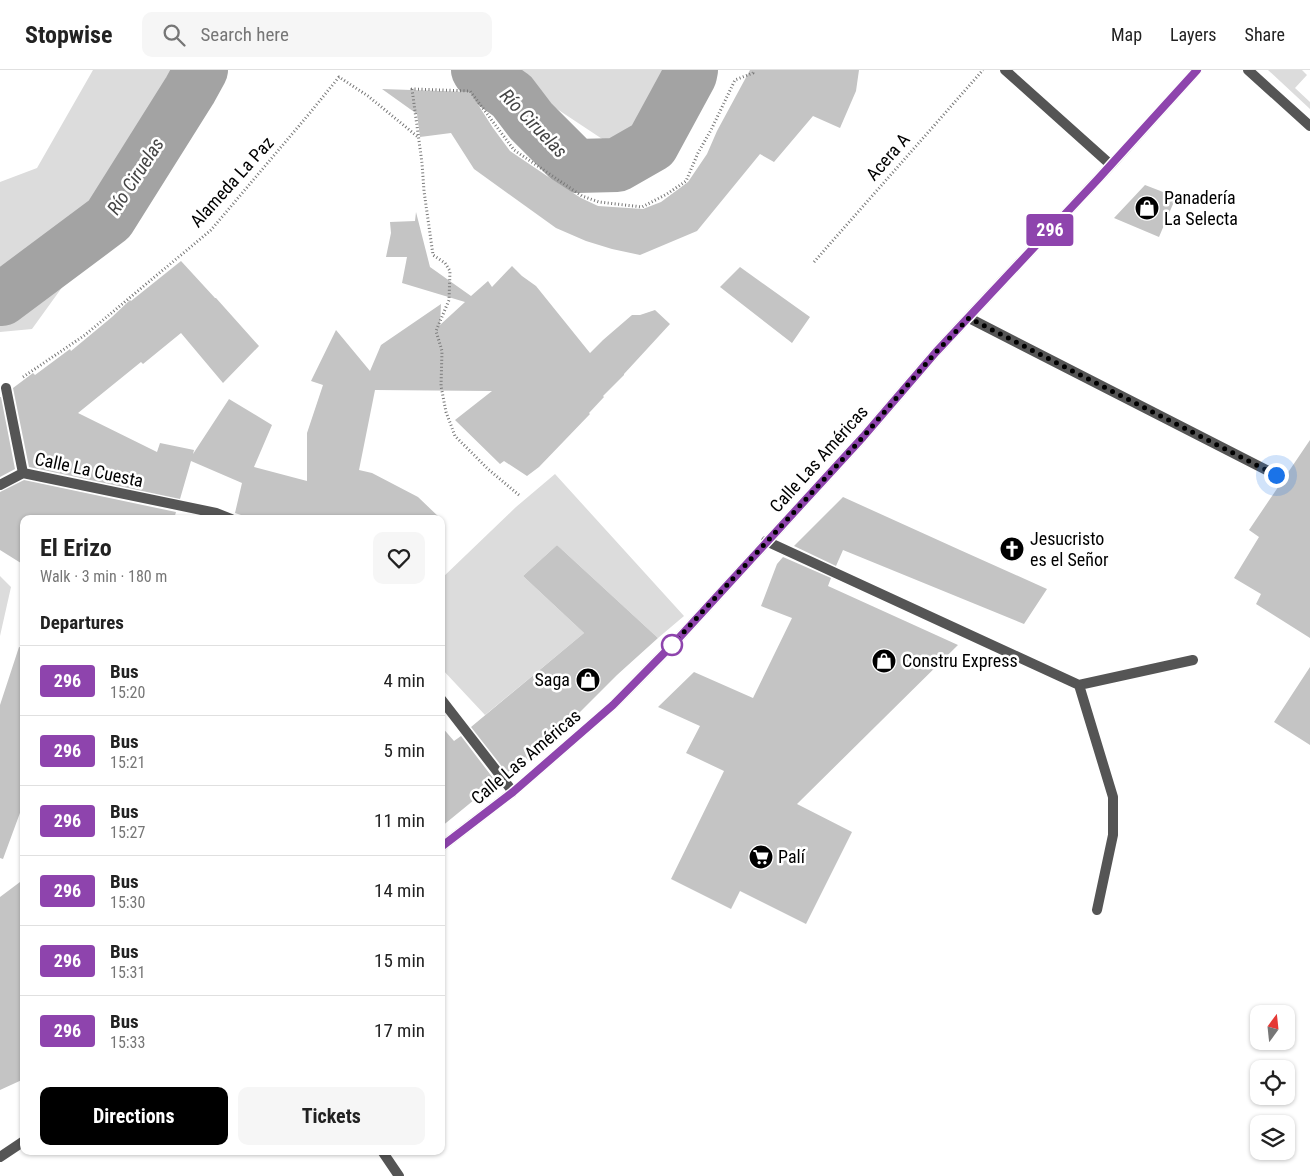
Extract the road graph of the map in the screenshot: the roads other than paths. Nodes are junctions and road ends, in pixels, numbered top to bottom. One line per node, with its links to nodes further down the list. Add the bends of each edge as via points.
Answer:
1 (1005, 70): 5 (street)
2 (1197, 70): 5 (street, Calle Las Américas)
3 (1248, 70): 4 (street)
4 (1310, 126)
5 (1111, 165): 6 (street, Calle Las Américas)
6 (969, 318): 9 (street); 12 (street, Calle Las Américas)
7 (6, 388): 8 (street, Calle La Cuesta)
8 (23, 473): 10 (street); 11 (street, Calle La Cuesta)
9 (1276, 475)
10 (0, 485)
11 (221, 515)
12 (766, 542): 14 (street); 16 (street, Calle Las Américas, via 613,705)
13 (1193, 660): 14 (street)
14 (1079, 685): 18 (street, via 1113,797 1113,835)
15 (445, 704): 16 (street)
16 (513, 792): 17 (street, Calle Las Américas)
17 (445, 844)
18 (1097, 910)
19 (20, 1144): 21 (street)
20 (385, 1155): 22 (street)
21 (0, 1158)
22 (399, 1176)

